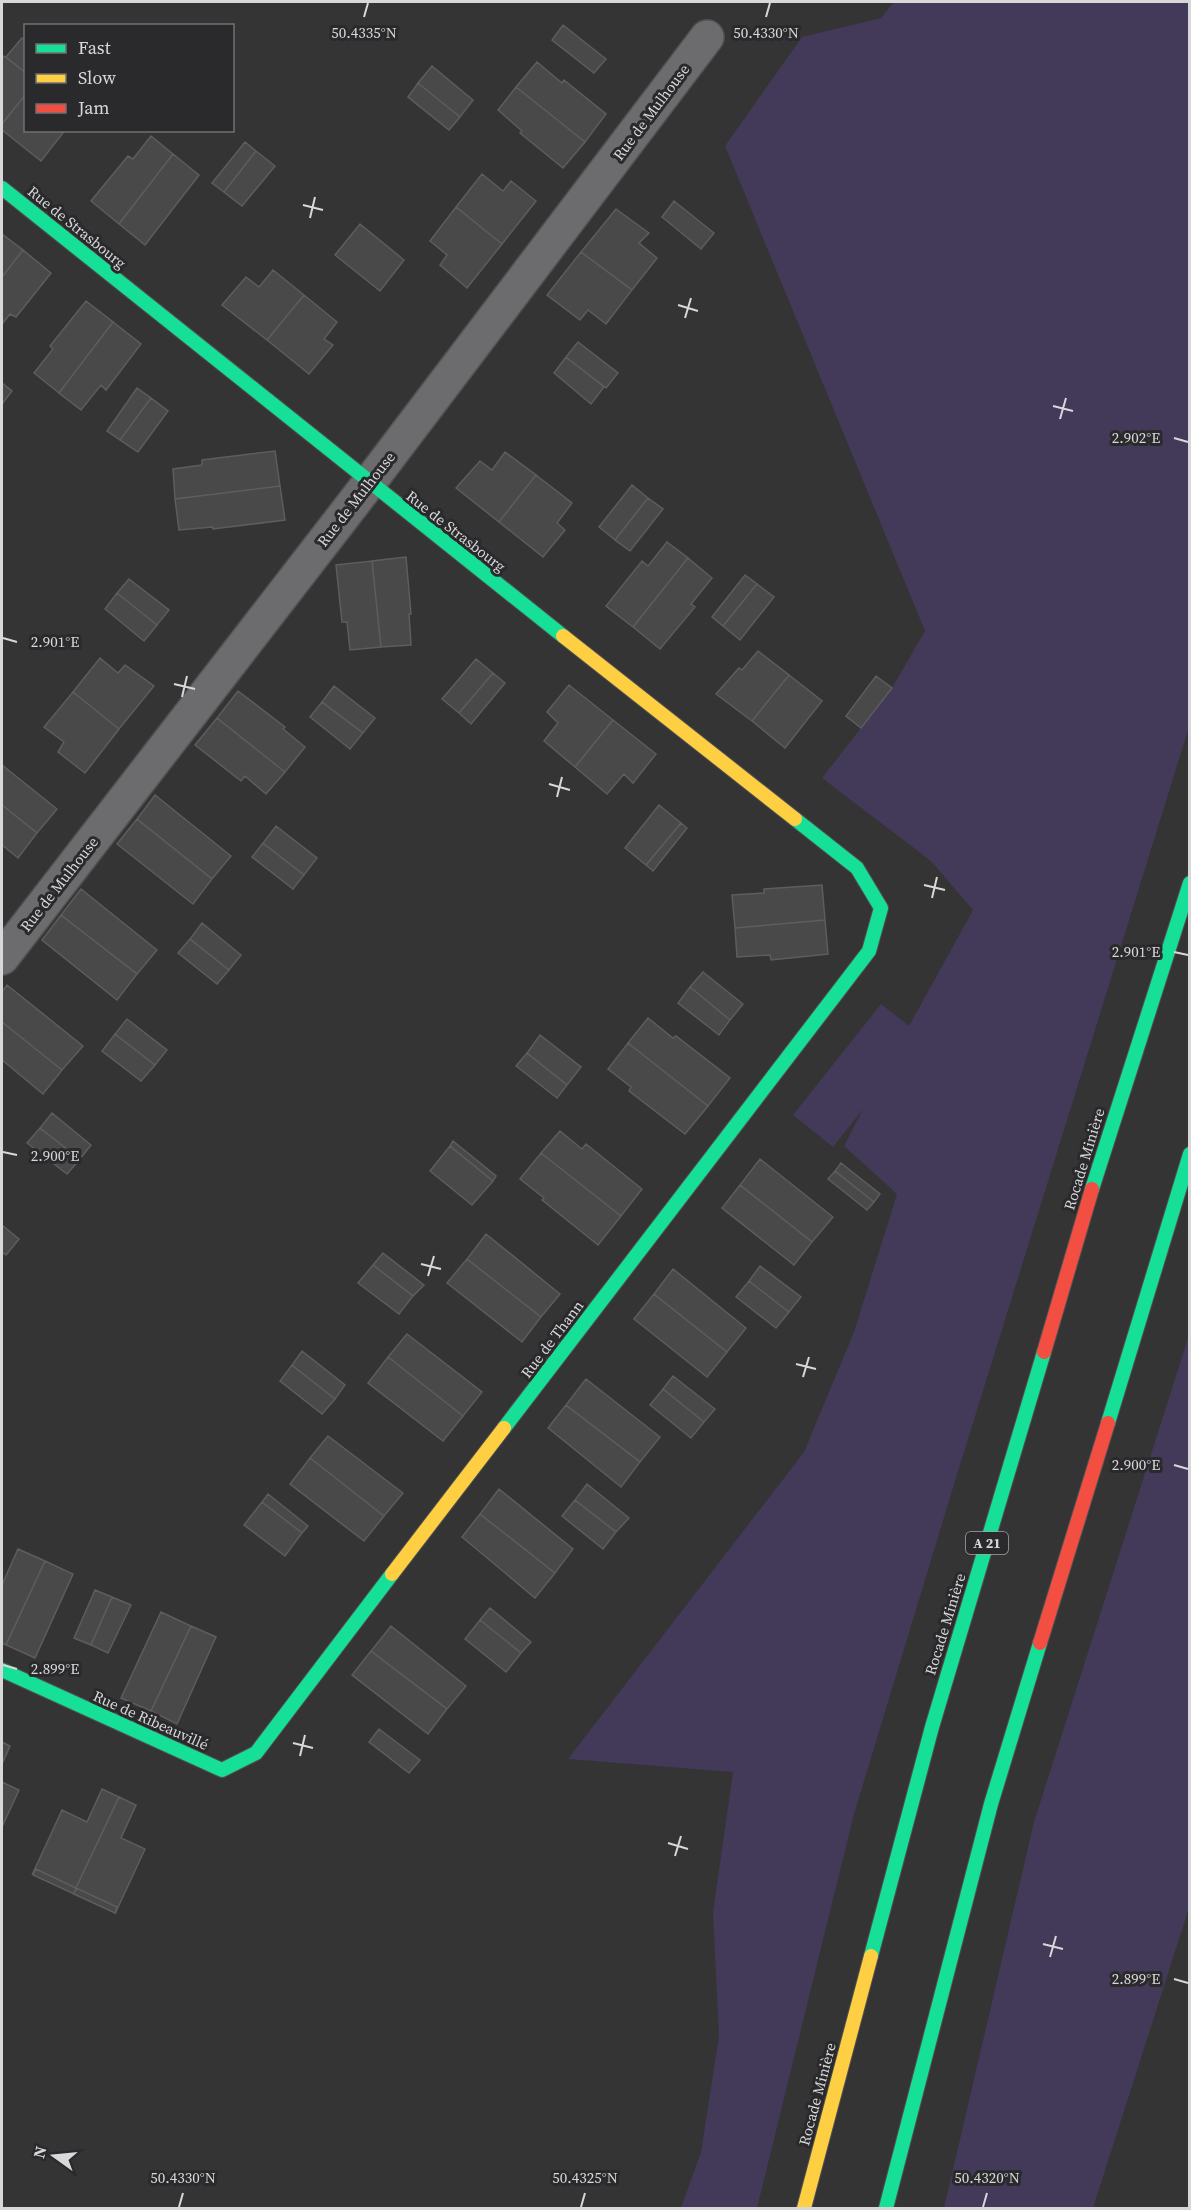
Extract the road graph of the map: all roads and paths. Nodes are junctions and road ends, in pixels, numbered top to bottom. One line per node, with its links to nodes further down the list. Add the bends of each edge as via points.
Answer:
1 (707, 37): 3 (street, Rue de Mulhouse)
2 (2, 188): 3 (main road, Rue de Strasbourg)
3 (369, 483): 5 (main road, Rue de Strasbourg, via 857,868); 6 (street, Rue de Mulhouse)
4 (1190, 883): 10 (main road, Rocade Minière / A 21, via 1099,1166 935,1716)
5 (881, 908): 9 (main road, Rue de Thann, via 869,951 296,1703 256,1753)
6 (2, 958)
7 (1190, 1154): 11 (main road, via 991,1804)
8 (2, 1670): 9 (main road, Rue de Ribeauvillé)
9 (222, 1770)
10 (804, 2208)
11 (886, 2208)

